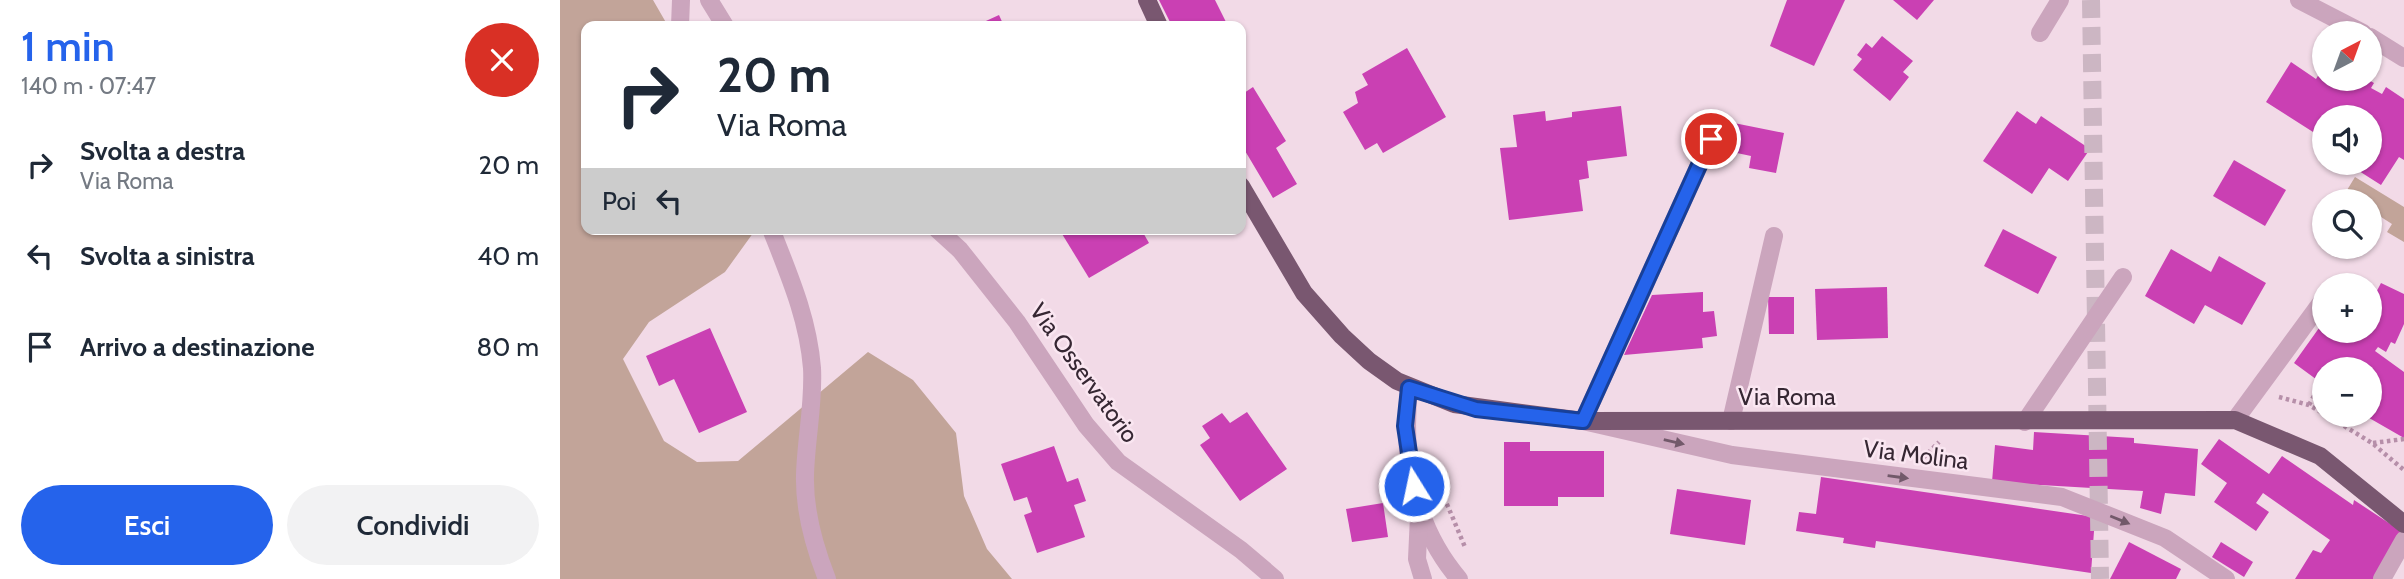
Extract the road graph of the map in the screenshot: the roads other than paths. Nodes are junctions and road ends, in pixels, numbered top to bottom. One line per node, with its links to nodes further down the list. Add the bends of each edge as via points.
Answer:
1 (681, 0): 6 (street)
2 (709, 0): 7 (street)
3 (1147, 0): 8 (main road)
4 (2060, 0): 10 (street)
5 (2299, 0): 9 (street)
6 (680, 21)
7 (722, 21)
8 (1157, 21)
9 (2340, 21)
10 (2039, 33)
11 (2382, 44): 12 (street)
12 (2404, 58)
13 (1711, 139): 22 (street)
14 (1246, 195): 20 (main road, Via Roma, via 1286,265 1321,313 1369,361)
15 (773, 235): 28 (street, via 808,336 812,393 806,499)
16 (944, 235): 29 (street, Via Osservatorio, via 1017,322 1086,425 1118,462)
17 (1774, 236): 23 (street)
18 (2123, 277): 24 (street)
19 (2312, 315): 21 (street)
20 (1409, 388): 22 (main road, Via Roma, via 1476,409); 25 (street, via 1406,437)
21 (2235, 420): 24 (main road, Via Roma); 26 (main road, Via Roma, via 2320,456)
22 (1583, 421): 23 (main road, Via Roma); 32 (street, Via Molina, one-way to 32, via 1732,455 2062,497 2165,538)
23 (1731, 421): 24 (main road, Via Roma)
24 (2025, 422)
25 (1419, 513): 30 (street, via 1417,559); 31 (street, via 1431,540)
26 (2404, 524)
27 (2404, 540): 33 (street)
28 (827, 579)
29 (1275, 579)
30 (1423, 579)
31 (1459, 579)
32 (2226, 579)
33 (2382, 579)

